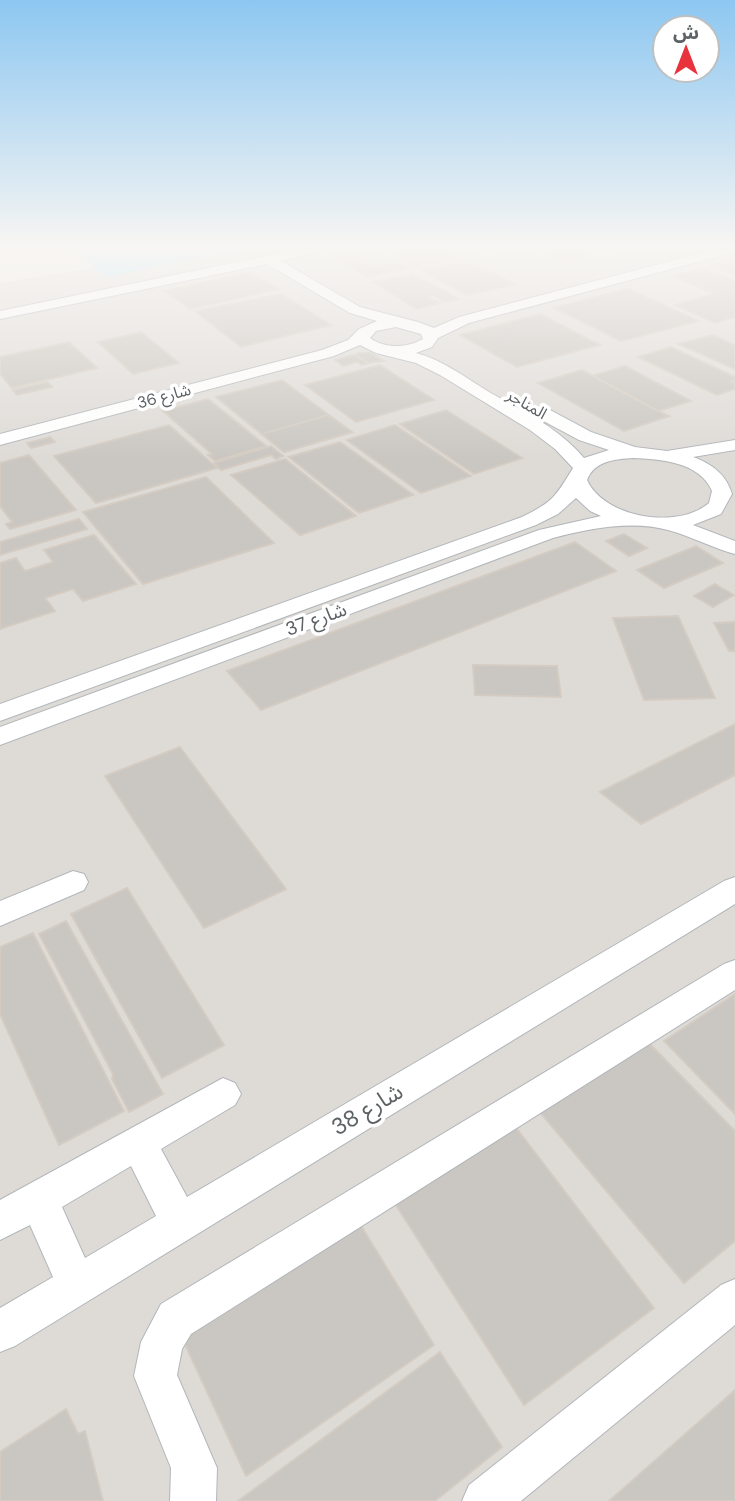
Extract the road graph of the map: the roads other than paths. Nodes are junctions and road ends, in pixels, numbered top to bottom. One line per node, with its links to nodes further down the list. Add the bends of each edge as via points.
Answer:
1 (358, 319): 6 (street)
2 (389, 319): 5 (street)
3 (468, 319): 4 (street)
4 (464, 320): 5 (street); 7 (street)
5 (407, 324): 6 (street, شارع 36, via 379,325); 7 (street, المناجر)
6 (363, 333): 8 (street, via 366,343); 9 (street, شارع 36, via 353,343)
7 (431, 337): 8 (street, via 410,350); 12 (street, المناجر, via 443,354 565,427)
8 (384, 349): 9 (street, شارع 36); 15 (street, المناجر, via 428,362 524,419 561,444)
9 (328, 353): 10 (street, شارع 36)
10 (0, 440)
11 (735, 445): 13 (street, via 706,452)
12 (633, 452): 13 (street); 15 (street, via 608,455)
13 (659, 454): 16 (street, via 706,470 719,483)
14 (735, 472): 16 (street)
15 (580, 474): 18 (street, المناجر, via 582,494 597,507); 21 (street, شارع 37, via 562,503 530,521)
16 (722, 494): 17 (street); 19 (street, via 719,504 705,515)
17 (735, 517)
18 (636, 520): 19 (street); 22 (street, شارع 37, via 588,523 546,534)
19 (666, 523): 20 (street)
20 (735, 548)
21 (0, 713)
22 (0, 736)
23 (73, 883): 25 (street)
24 (735, 889): 31 (street, شارع 38)
25 (0, 914)
26 (735, 972): 35 (street, via 176,1319 162,1342 155,1376 194,1468)
27 (223, 1094): 28 (street)
28 (138, 1142): 29 (street); 31 (street)
29 (39, 1200): 30 (street); 32 (street)
30 (0, 1221)
31 (179, 1222): 32 (street, شارع 38)
32 (76, 1284): 34 (street, شارع 38)
33 (735, 1299): 36 (street)
34 (0, 1331)
35 (193, 1501)
36 (485, 1501)

